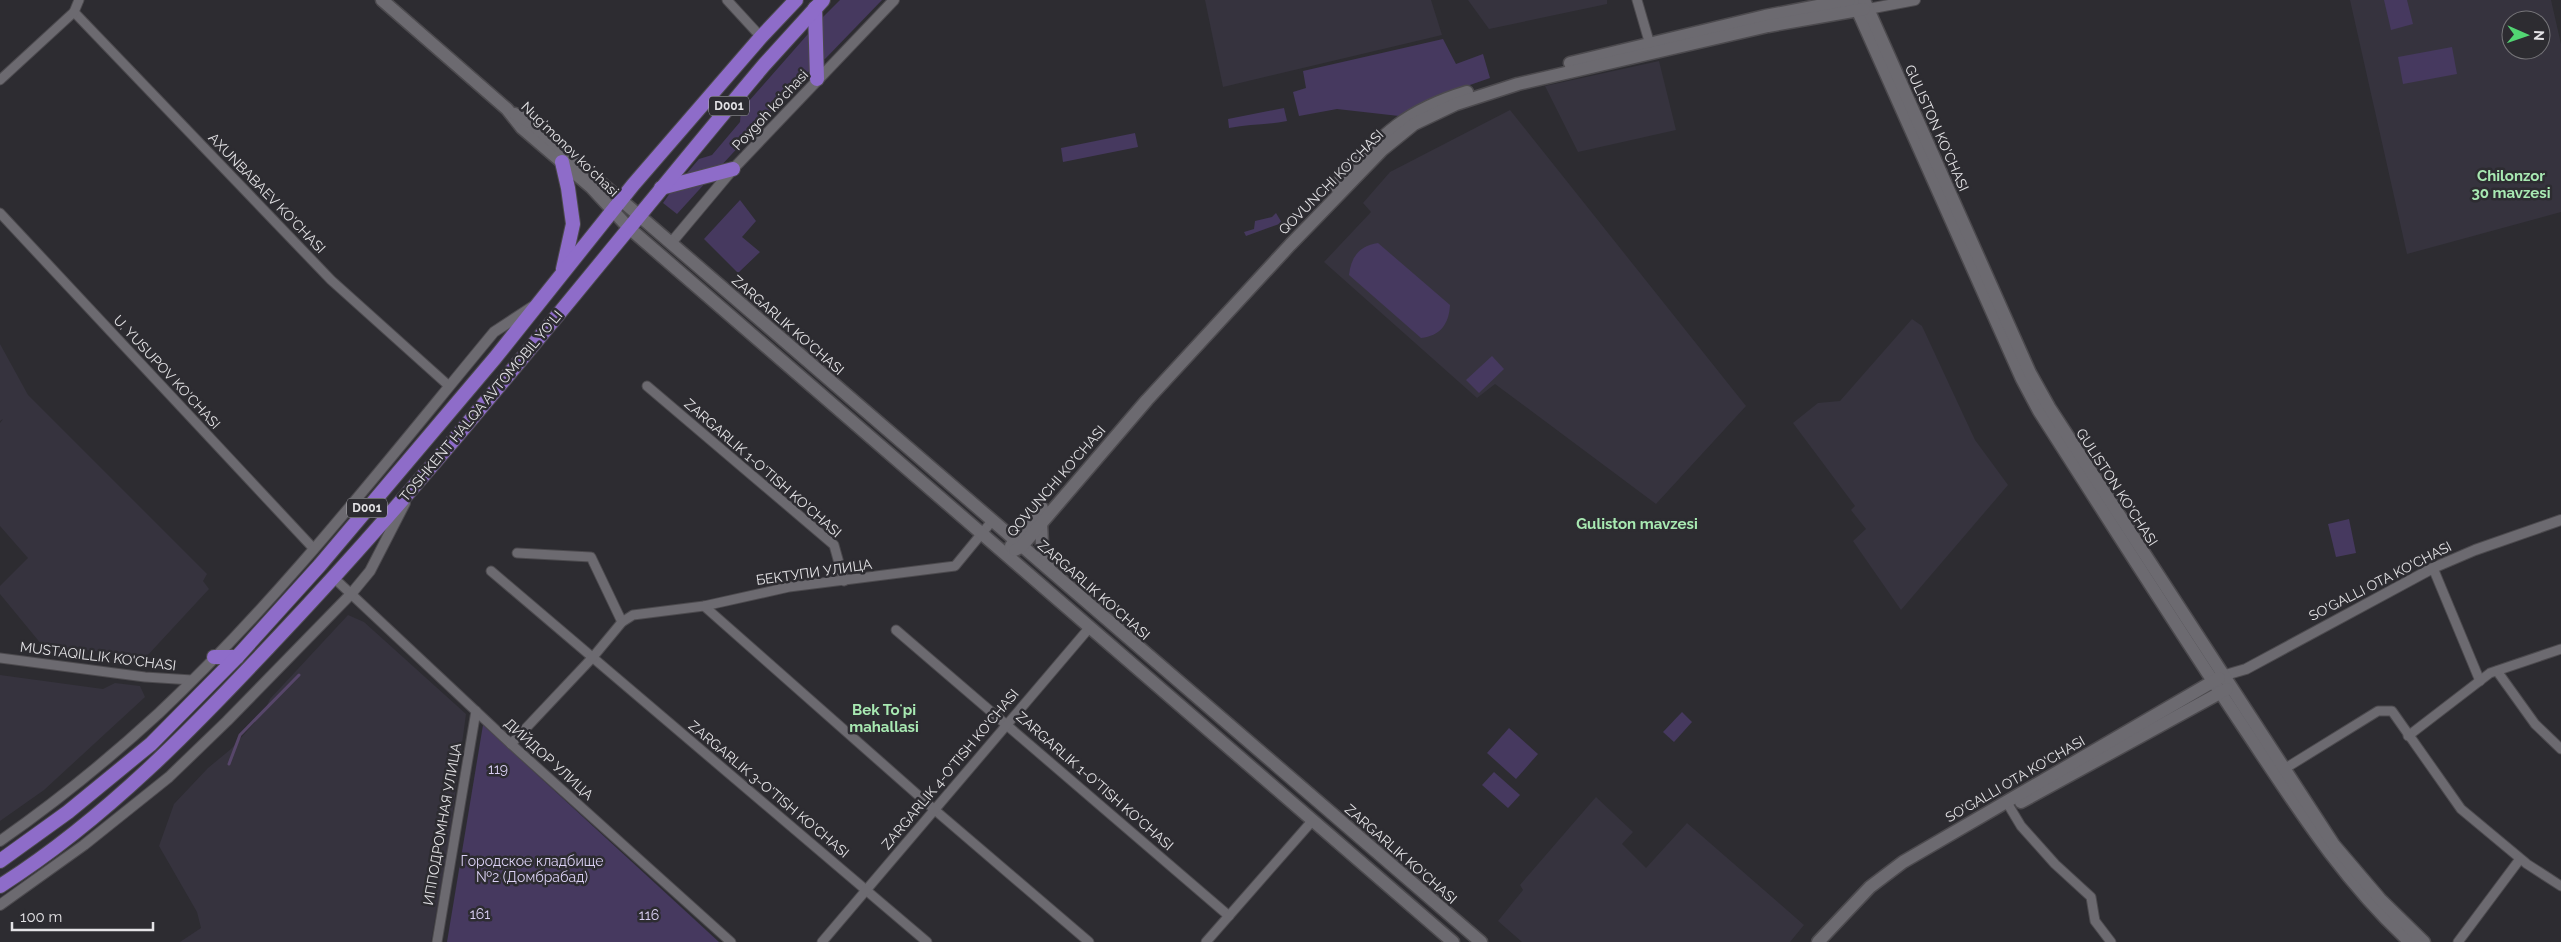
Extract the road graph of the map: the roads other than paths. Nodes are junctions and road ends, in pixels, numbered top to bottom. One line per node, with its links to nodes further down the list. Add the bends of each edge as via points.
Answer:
1 (79, 0): 10 (street)
2 (382, 0): 15 (main road, Nugʻmonov koʻchasi)
3 (727, 0): 11 (street)
4 (796, 0): 11 (highway, TOSHKENT HALQA AVTOMOBIL YO'LI / D001)
5 (894, 0): 13 (street, Poygoh koʻchasi)
6 (1637, 0): 12 (street)
7 (1915, 0): 8 (street, QOVUNCHI KO'CHASI)
8 (1859, 3): 12 (main road, QOVUNCHI KO'CHASI, via 1768,26); 58 (main road, GULISTON KO'CHASI, via 2035,382)
9 (819, 4): 13 (highway); 18 (highway, TOSHKENT HALQA AVTOMOBIL YO'LI / D001)
10 (74, 12): 14 (street); 28 (street, AXUNBABAEV KO'CHASI, via 331,280)
11 (761, 37): 19 (highway, TOSHKENT HALQA AVTOMOBIL YO'LI / D001)
12 (1651, 48): 33 (main road, QOVUNCHI KO'CHASI, via 1518,84 1441,110 1402,132 1283,252); 35 (main road, QOVUNCHI KO'CHASI, via 1516,76 1448,98 1394,126 1201,330)
13 (817, 79): 17 (street, Poygoh koʻchasi)
14 (0, 80)
15 (507, 109): 16 (main road, Nugʻmonov koʻchasi, via 522,128); 19 (main road, Nugʻmonov koʻchasi, via 530,122)
16 (562, 162): 19 (main road, Nugʻmonov koʻchasi); 24 (highway, via 573,224)
17 (733, 169): 18 (highway); 23 (street, Poygoh koʻchasi)
18 (660, 188): 21 (highway, TOSHKENT HALQA AVTOMOBIL YO'LI / D001)
19 (617, 205): 21 (main road, ZARGARLIK KO'CHASI); 22 (main road); 24 (highway, TOSHKENT HALQA AVTOMOBIL YO'LI / D001)
20 (0, 213): 36 (street, U. YUSUPOV KO‘CHASI)
21 (638, 215): 22 (highway, TOSHKENT HALQA AVTOMOBIL YO'LI / D001); 23 (main road, ZARGARLIK KO'CHASI)
22 (628, 227): 27 (highway, TOSHKENT HALQA AVTOMOBIL YO'LI / D001); 34 (main road)
23 (671, 243): 32 (main road, ZARGARLIK KO'CHASI)
24 (562, 275): 25 (highway, TOSHKENT HALQA AVTOMOBIL YO'LI / D001)
25 (541, 301): 26 (highway, TOSHKENT HALQA AVTOMOBIL YO'LI / D001); 28 (street, via 494,332)
26 (495, 358): 27 (highway); 39 (highway, TOSHKENT HALQA AVTOMOBIL YO'LI / D001)
27 (512, 371): 30 (highway, TOSHKENT HALQA AVTOMOBIL YO'LI / D001)
28 (449, 386): 36 (street)
29 (647, 386): 44 (street, ZARGARLIK 1-O'TISH KO'CHASI, via 834,545)
30 (410, 492): 43 (highway, TOSHKENT HALQA AVTOMOBIL YO'LI / D001); 45 (street, via 370,571)
31 (2561, 520): 40 (street, SO'GALLI OTA KO'CHASI)
32 (992, 521): 34 (street, БЕКТУПИ УЛИЦА); 35 (main road, ZARGARLIK KO'CHASI)
33 (1041, 522): 35 (main road, QOVUNCHI KO'CHASI); 42 (main road, via 1042,544)
34 (981, 533): 38 (main road); 44 (street, БЕКТУПИ УЛИЦА, via 955,566)
35 (1017, 543): 38 (main road, QOVUNCHI KO'CHASI); 42 (main road, ZARGARLIK KO'CHASI)
36 (314, 549): 52 (street)
37 (518, 552): 48 (street, via 591,557)
38 (1007, 556): 49 (main road)
39 (320, 565): 43 (highway); 53 (highway, TOSHKENT HALQA AVTOMOBIL YO'LI / D001)
40 (2432, 568): 56 (street, SO'GALLI OTA KO'CHASI); 60 (street)
41 (491, 571): 54 (street, ZARGARLIK 3-O'TISH KO'CHASI)
42 (1050, 572): 47 (main road, ZARGARLIK KO'CHASI)
43 (334, 578): 45 (street, ДИЙДОР УЛИЦА); 73 (highway, TOSHKENT HALQA AVTOMOBIL YO'LI / D001, via 163,758)
44 (844, 581): 46 (street, БЕКТУПИ УЛИЦА, via 789,586)
45 (351, 594): 62 (street, ДИЙДОР УЛИЦА); 84 (street, via 169,777 84,845)
46 (704, 606): 48 (street, БЕКТУПИ УЛИЦА, via 633,615); 70 (street)
47 (1101, 615): 49 (main road, ZARGARLIK 4-O'TISH KO'CHASI); 69 (main road, ZARGARLIK KO'CHASI)
48 (622, 622): 54 (street, БЕКТУПИ УЛИЦА)
49 (1090, 627): 63 (street, ZARGARLIK 4-O'TISH KO'CHASI); 72 (main road)
50 (896, 630): 63 (street, ZARGARLIK 1-O'TISH KO'CHASI)
51 (2561, 649): 57 (street)
52 (214, 657): 53 (highway); 59 (street)
53 (237, 657): 71 (highway, TOSHKENT HALQA AVTOMOBIL YO'LI / D001, via 151,744)
54 (593, 657): 65 (street, БЕКТУПИ УЛИЦА); 83 (street, ZARGARLIK 3-O'TISH KO'CHASI)
55 (0, 658): 59 (street, MUSTAQILLIK KO'CHASI)
56 (2246, 669): 58 (street, SO'GALLI OTA KO'CHASI); 61 (street, SO'GALLI OTA KO'CHASI)
57 (2497, 671): 60 (street); 66 (street, via 2535,724)
58 (2218, 679): 61 (main road, GULISTON KO'CHASI); 68 (main road, SO'GALLI OTA KO'CHASI)
59 (192, 680): 74 (street, via 128,742 65,794)
60 (2480, 681): 64 (street)
61 (2225, 690): 67 (main road, GULISTON KO'CHASI); 68 (main road, SO'GALLI OTA KO'CHASI)
62 (476, 711): 65 (street, ДИЙДОР УЛИЦА); 86 (street, ИППОДРОМНАЯ УЛИЦА)
63 (1008, 724): 70 (street, ZARGARLIK 4-O'TISH KO'CHASI); 85 (street, ZARGARLIK 1-O'TISH KO'CHASI)
64 (2408, 736): 67 (street, via 2395,713 2381,710); 75 (street, via 2461,809)
65 (511, 744): 87 (street, ДИЙДОР УЛИЦА)
66 (2561, 749)
67 (2279, 772): 97 (main road, GULISTON KO'CHASI, via 2344,873 2373,907); 98 (main road, GULISTON KO'CHASI, via 2348,864)
68 (2008, 805): 94 (main road, SO'GALLI OTA KO'CHASI, via 1886,874); 95 (main road, SO'GALLI OTA KO'CHASI, via 1891,880); 96 (street, via 2019,823 2055,864 2091,897 2095,921)
69 (1324, 807): 72 (main road); 76 (main road, ZARGARLIK KO'CHASI)
70 (936, 811): 83 (street, ZARGARLIK 4-O'TISH KO'CHASI); 90 (street)
71 (68, 812): 73 (highway); 77 (highway, TOSHKENT HALQA AVTOMOBIL YO'LI / D001)
72 (1313, 820): 79 (main road); 85 (street)
73 (81, 828): 81 (highway, TOSHKENT HALQA AVTOMOBIL YO'LI / D001)
74 (0, 841)
75 (2520, 859): 82 (street); 99 (street)
76 (1386, 860): 78 (main road, ZARGARLIK KO'CHASI); 79 (main road)
77 (0, 861)
78 (1397, 869): 80 (main road); 93 (main road, ZARGARLIK KO'CHASI)
79 (1375, 874): 80 (main road)
80 (1385, 883): 92 (main road)
81 (0, 886)
82 (2561, 886)
83 (866, 890): 88 (street, ZARGARLIK 4-O'TISH KO'CHASI); 89 (street, ZARGARLIK 3-O'TISH KO'CHASI)
84 (0, 905)
85 (1229, 916): 91 (street)
86 (436, 942)
87 (731, 942)
88 (822, 942)
89 (927, 942)
90 (1089, 942)
91 (1206, 942)
92 (1453, 942)
93 (1481, 942)
94 (1818, 942)
95 (1828, 942)
96 (2111, 942)
97 (2410, 942)
98 (2424, 942)
99 (2458, 942)

